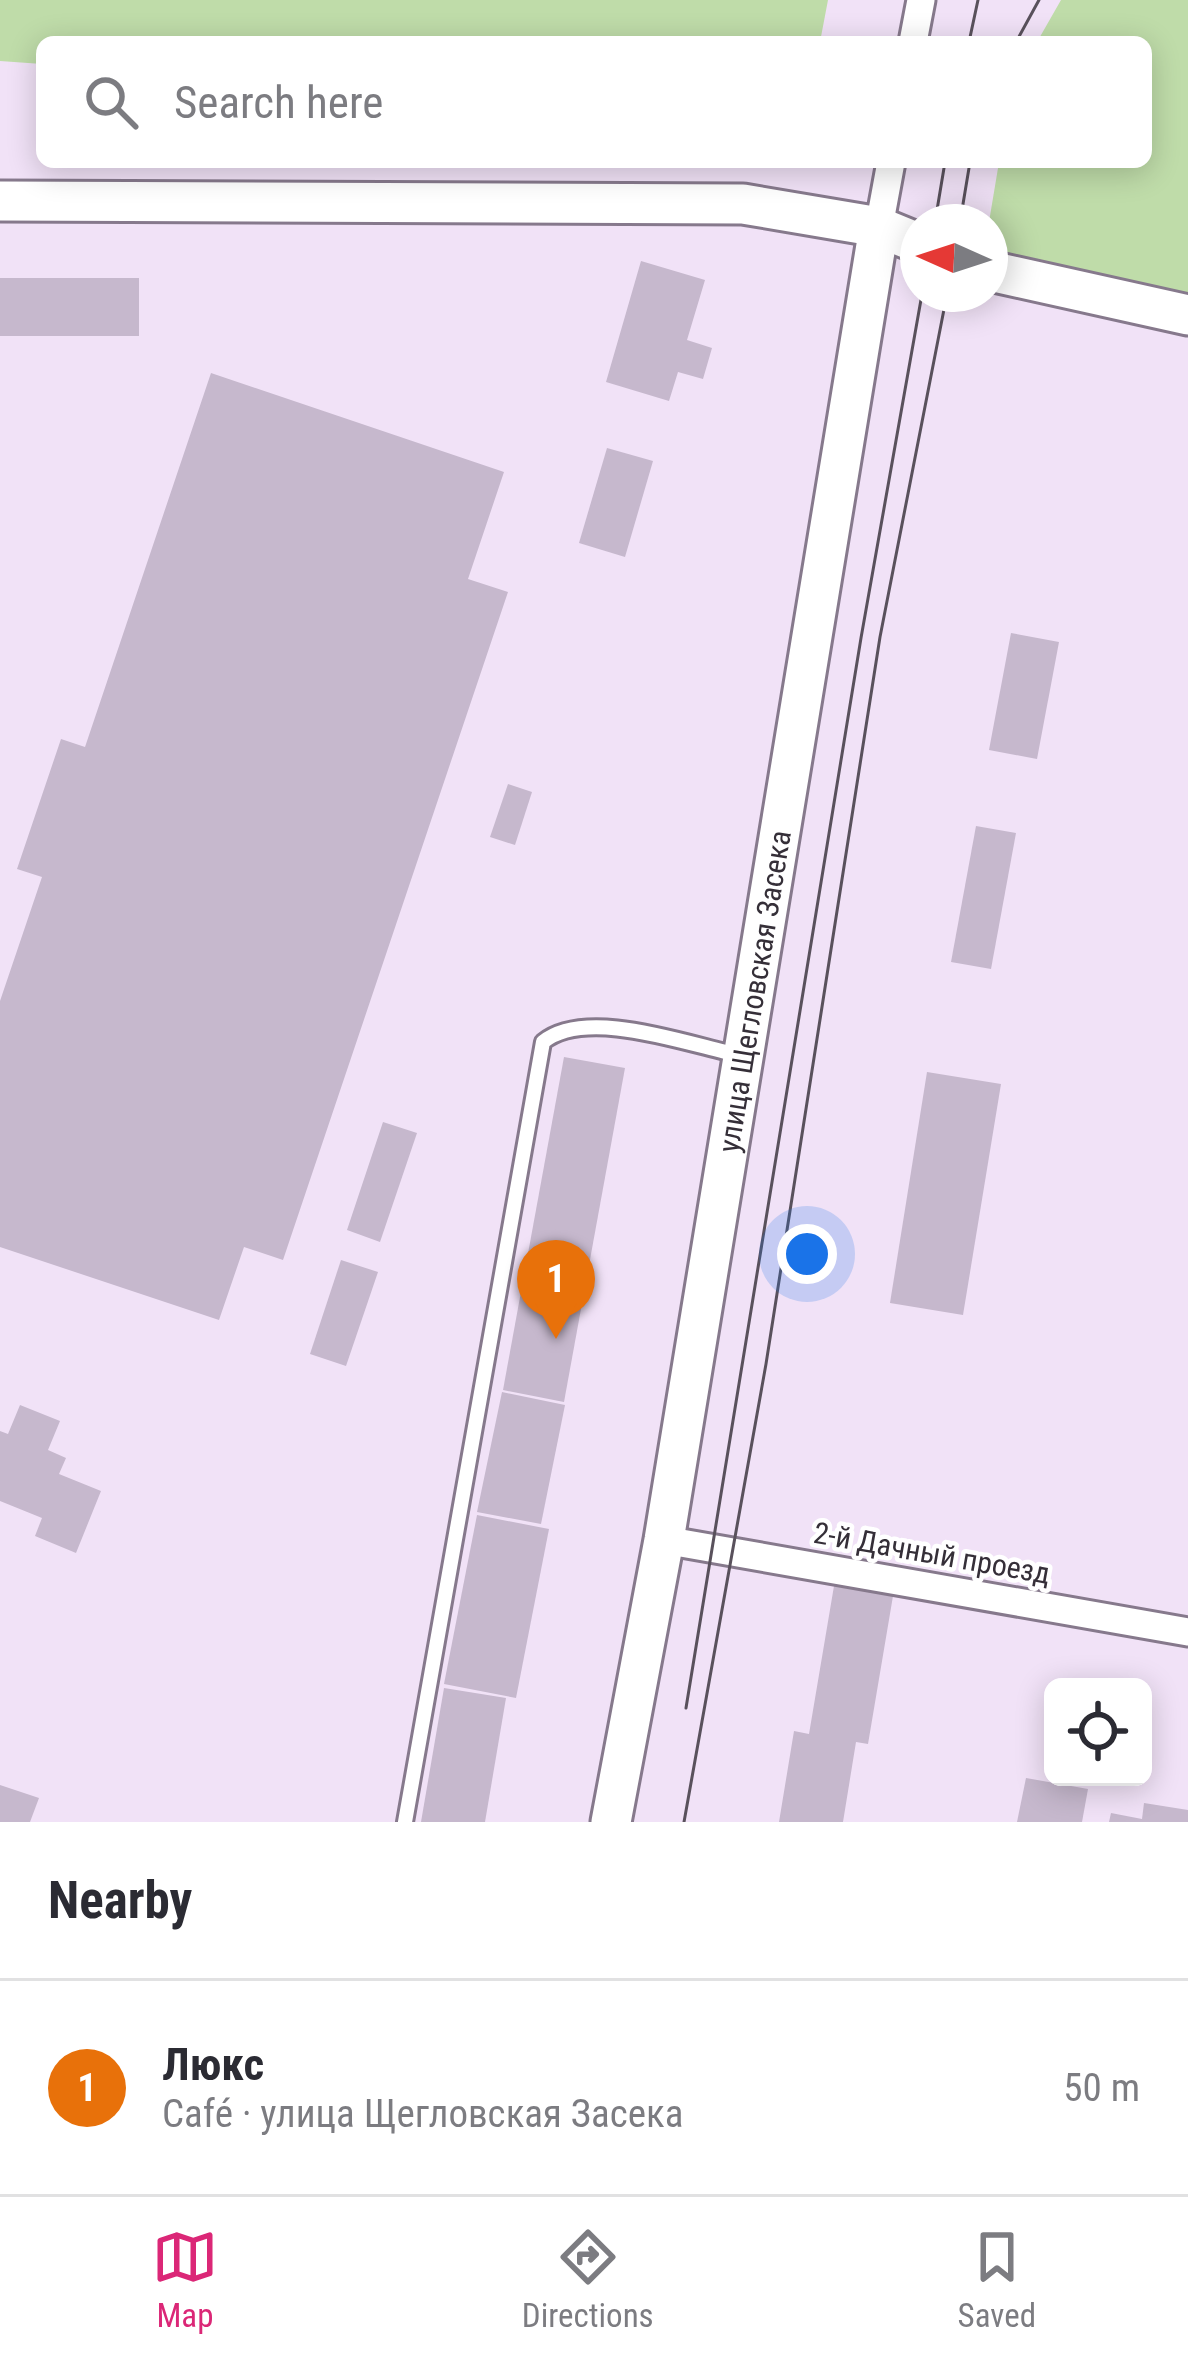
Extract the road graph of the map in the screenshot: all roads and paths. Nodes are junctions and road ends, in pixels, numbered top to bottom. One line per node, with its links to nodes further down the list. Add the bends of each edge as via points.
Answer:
1 (921, 0): 2 (street)
2 (914, 36)
3 (890, 168): 5 (street, улица Щегловская Засека)
4 (0, 201): 5 (street, via 742,205)
5 (879, 227): 6 (street); 9 (street, улица Щегловская Засека)
6 (900, 236)
7 (1008, 275): 8 (street)
8 (1188, 315)
9 (743, 1056): 10 (street, улица Щегловская Засека); 12 (lane, via 584,1025 543,1042)
10 (664, 1540): 11 (street, 2-й Дачный проезд); 13 (street, улица Щегловская Засека)
11 (1188, 1631)
12 (405, 1822)
13 (611, 1822)

